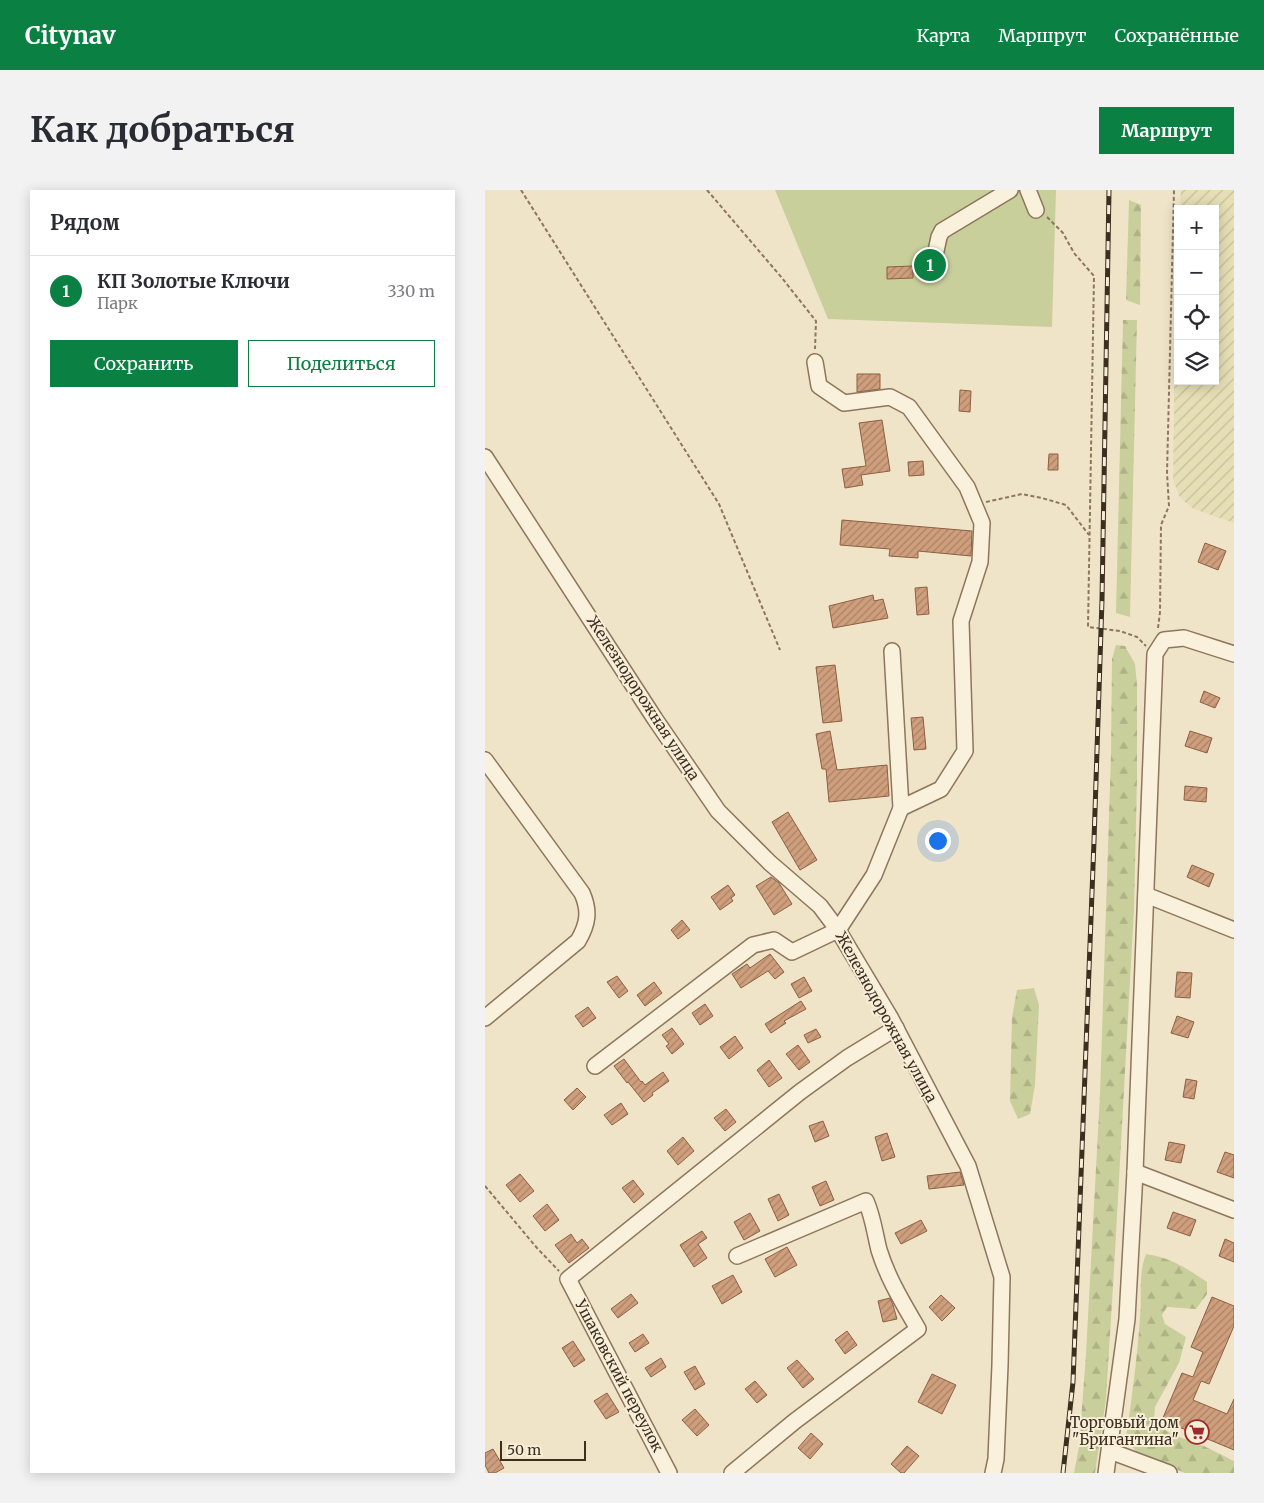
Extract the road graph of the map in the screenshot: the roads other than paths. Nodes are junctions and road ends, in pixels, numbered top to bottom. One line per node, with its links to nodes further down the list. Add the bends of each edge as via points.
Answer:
1 (1011, 190): 2 (street, via 943,231)
2 (936, 251)
3 (815, 362): 8 (street, via 819,386 844,403 890,397 909,407 967,487 982,523 980,562 961,621 965,751 941,789)
4 (485, 457): 10 (street, Железнодорожная улица, via 718,811 769,863 821,906)
5 (892, 651): 8 (street)
6 (1234, 654): 9 (street, via 1184,638 1164,640 1155,654)
7 (485, 760): 12 (street, via 582,893 588,915 578,941)
8 (901, 808): 10 (street, via 874,875)
9 (1146, 896): 11 (street); 15 (street)
10 (838, 930): 13 (street, Железнодорожная улица); 14 (street, via 792,952 774,940 753,945)
11 (1234, 930)
12 (485, 1018)
13 (896, 1028): 19 (street, Ушаковский переулок, via 800,1092 568,1279); 21 (street, Железнодорожная улица, via 968,1166 1002,1277)
14 (595, 1066)
15 (1135, 1172): 16 (street); 18 (street, via 1127,1319)
16 (1234, 1210)
17 (737, 1256): 20 (street, via 866,1201 893,1286 918,1328)
18 (1110, 1451): 22 (street); 23 (street)
19 (669, 1473)
20 (732, 1473)
21 (993, 1473)
22 (1106, 1473)
23 (1169, 1473)

